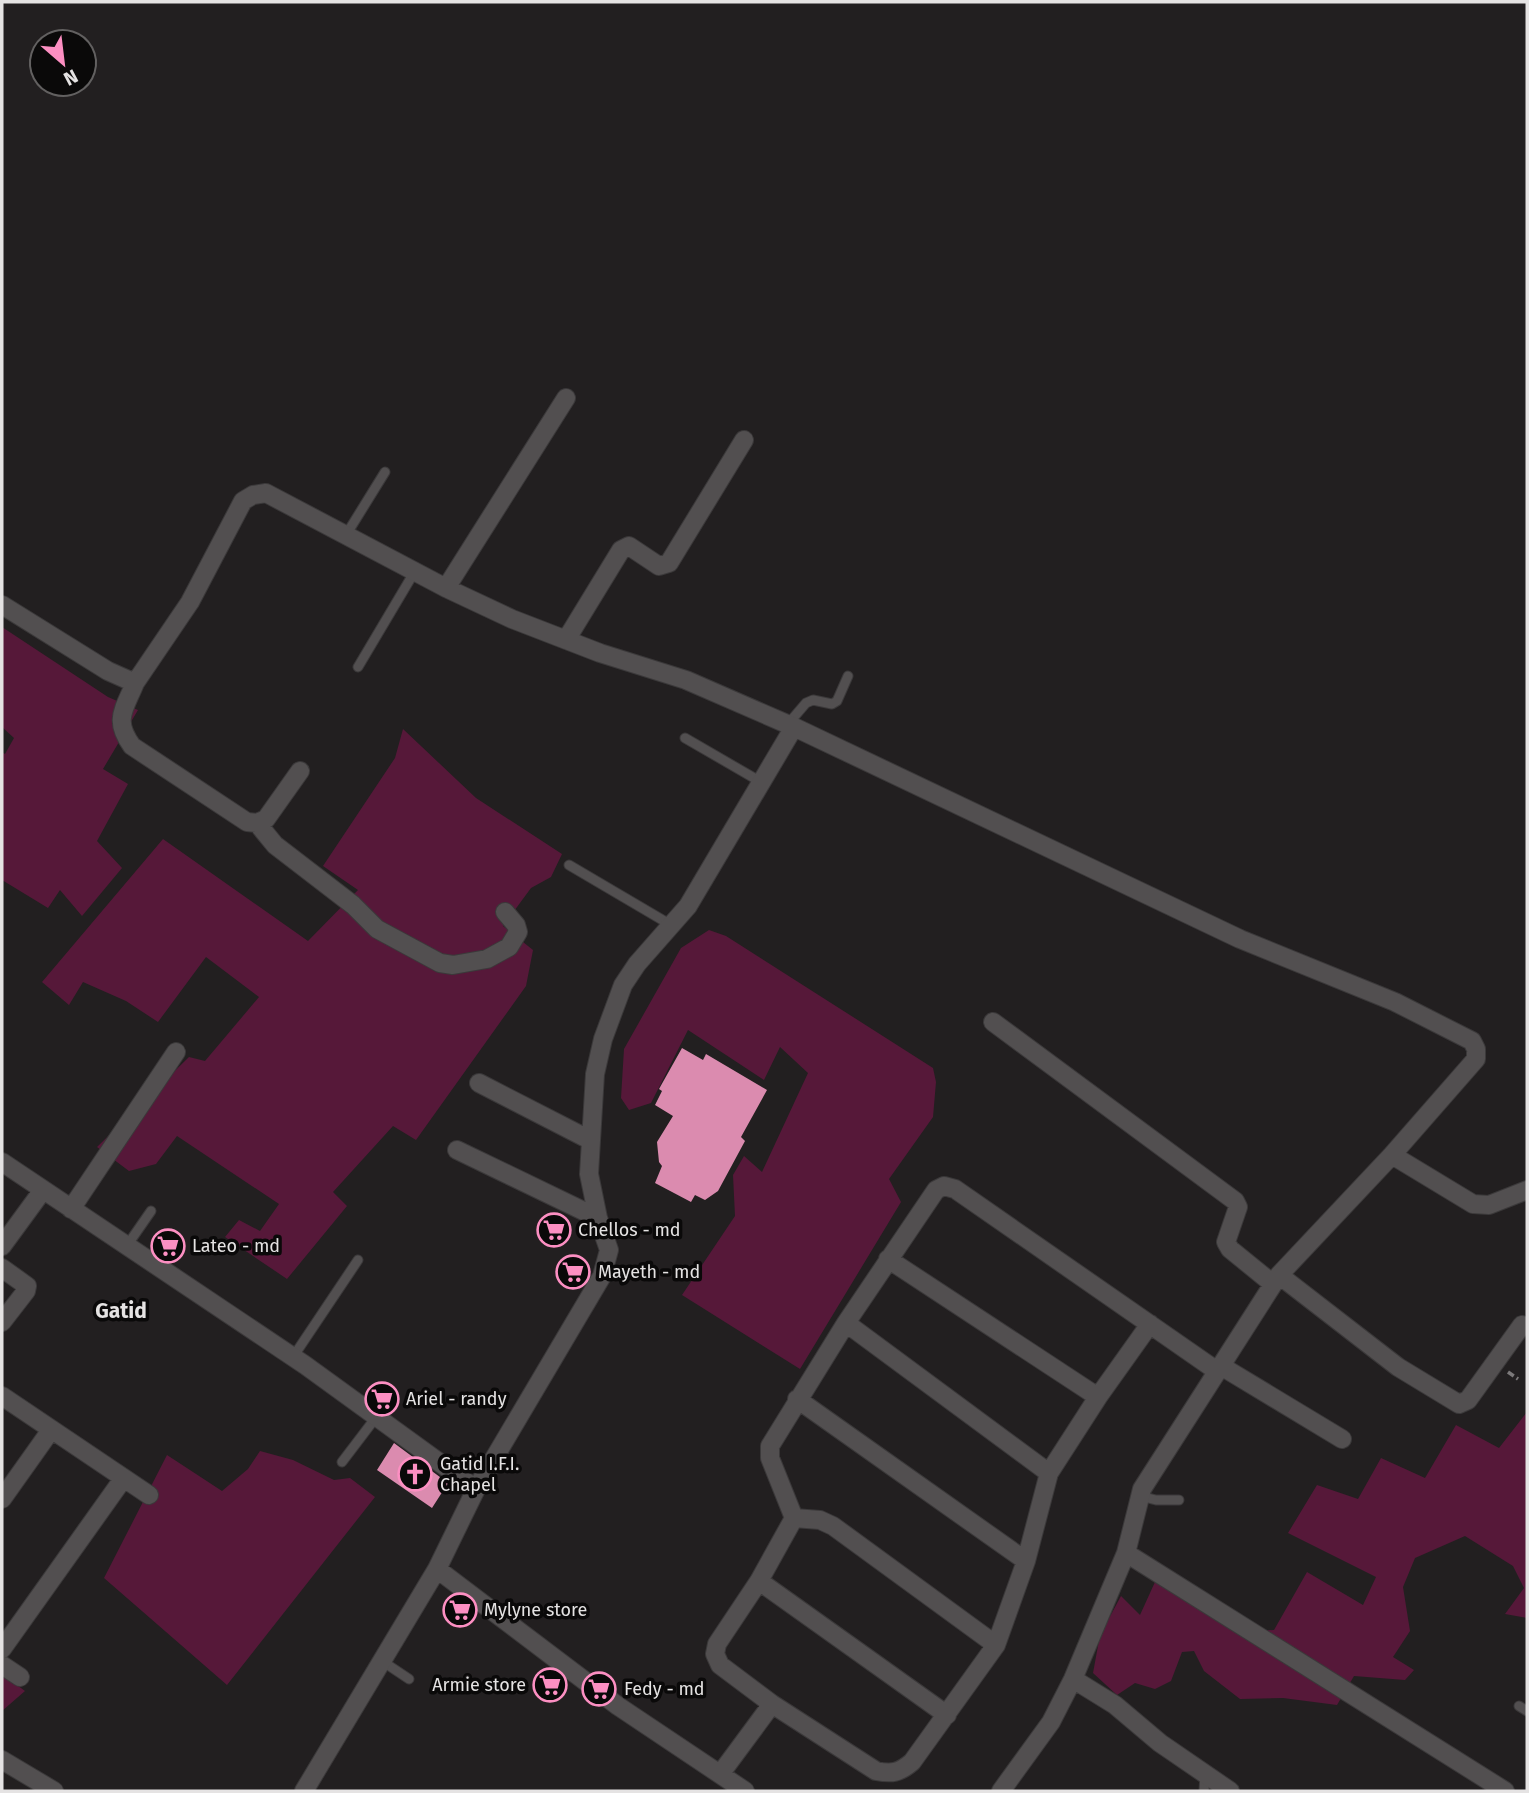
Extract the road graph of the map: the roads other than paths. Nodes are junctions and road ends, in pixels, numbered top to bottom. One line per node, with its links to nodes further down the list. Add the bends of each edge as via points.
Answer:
1 (566, 398): 6 (street)
2 (744, 440): 8 (street, via 669,563 659,566 629,546 621,550)
3 (385, 472): 4 (lane)
4 (346, 535): 5 (street); 11 (street, via 266,493 243,501 190,602)
5 (415, 571): 6 (street); 9 (lane)
6 (446, 588): 8 (street)
7 (2, 604): 11 (street)
8 (566, 639): 12 (street, via 686,680)
9 (358, 667)
10 (848, 676): 12 (lane, via 837,701 806,703)
11 (135, 683): 16 (street, via 120,719 132,746 247,822)
12 (791, 725): 15 (street); 25 (street, via 1240,939 1395,1002 1472,1041 1476,1059)
13 (685, 738): 15 (lane)
14 (300, 771): 16 (street, via 266,819)
15 (761, 782): 19 (street, via 699,890)
16 (257, 824): 18 (street, via 275,845 377,929 440,963 486,959 509,947 518,932)
17 (569, 865): 19 (lane)
18 (505, 912)
19 (671, 925): 23 (street, via 623,985 595,1074)
20 (993, 1022): 37 (street, via 1235,1201 1238,1207 1226,1242)
21 (176, 1052): 29 (street)
22 (479, 1083): 23 (street)
23 (590, 1140): 31 (street, via 589,1174)
24 (457, 1150): 31 (street)
25 (1392, 1155): 28 (street, via 1473,1203 1489,1205); 37 (street)
26 (2, 1162): 27 (street)
27 (43, 1190): 29 (street); 32 (street)
28 (1527, 1190)
29 (71, 1209): 33 (street)
30 (151, 1211): 33 (lane)
31 (598, 1218): 53 (street, via 609,1250 602,1276)
32 (2, 1246)
33 (126, 1247): 42 (street)
34 (888, 1259): 39 (street); 40 (street, via 936,1189 944,1186 955,1189); 45 (street)
35 (358, 1260): 42 (lane)
36 (2, 1268): 38 (street, via 27,1286)
37 (1276, 1279): 41 (street, via 1398,1367 1459,1404 1468,1400); 43 (street)
38 (2, 1322)
39 (846, 1323): 46 (street); 51 (street)
40 (1150, 1324): 43 (street); 45 (street)
41 (1522, 1325)
42 (293, 1357): 47 (street)
43 (1219, 1368): 49 (street); 55 (street)
44 (2, 1396): 48 (street)
45 (1098, 1397): 51 (street)
46 (797, 1399): 58 (street, via 770,1446 770,1458); 60 (street)
47 (377, 1416): 50 (lane); 53 (street)
48 (51, 1430): 52 (street); 56 (street)
49 (1342, 1439)
50 (342, 1462)
51 (1049, 1473): 60 (street)
52 (122, 1479): 54 (street); 64 (street)
53 (476, 1489): 61 (street)
54 (149, 1496)
55 (1140, 1496): 57 (lane); 59 (street)
56 (2, 1499)
57 (1179, 1500)
58 (794, 1518): 62 (street); 63 (street, via 832,1526)
59 (1125, 1553): 69 (street); 80 (street)
60 (1026, 1561): 63 (street)
61 (437, 1569): 65 (street); 73 (street, via 618,1706)
62 (759, 1581): 70 (street, via 715,1654 720,1665); 71 (street)
63 (996, 1645): 71 (street)
64 (2, 1649)
65 (382, 1661): 68 (lane); 76 (street)
66 (2, 1665): 67 (street)
67 (20, 1677)
68 (410, 1679)
69 (1073, 1679): 74 (street, via 1115,1705); 78 (street, via 1051,1722)
70 (772, 1704): 71 (street, via 876,1771 890,1774 901,1772 912,1762); 73 (street)
71 (947, 1715)
72 (2, 1760): 75 (street)
73 (721, 1773): 77 (street)
74 (1205, 1783): 79 (street)
75 (54, 1791)
76 (303, 1791)
77 (746, 1791)
78 (1001, 1791)
79 (1230, 1791)
80 (1505, 1791)

